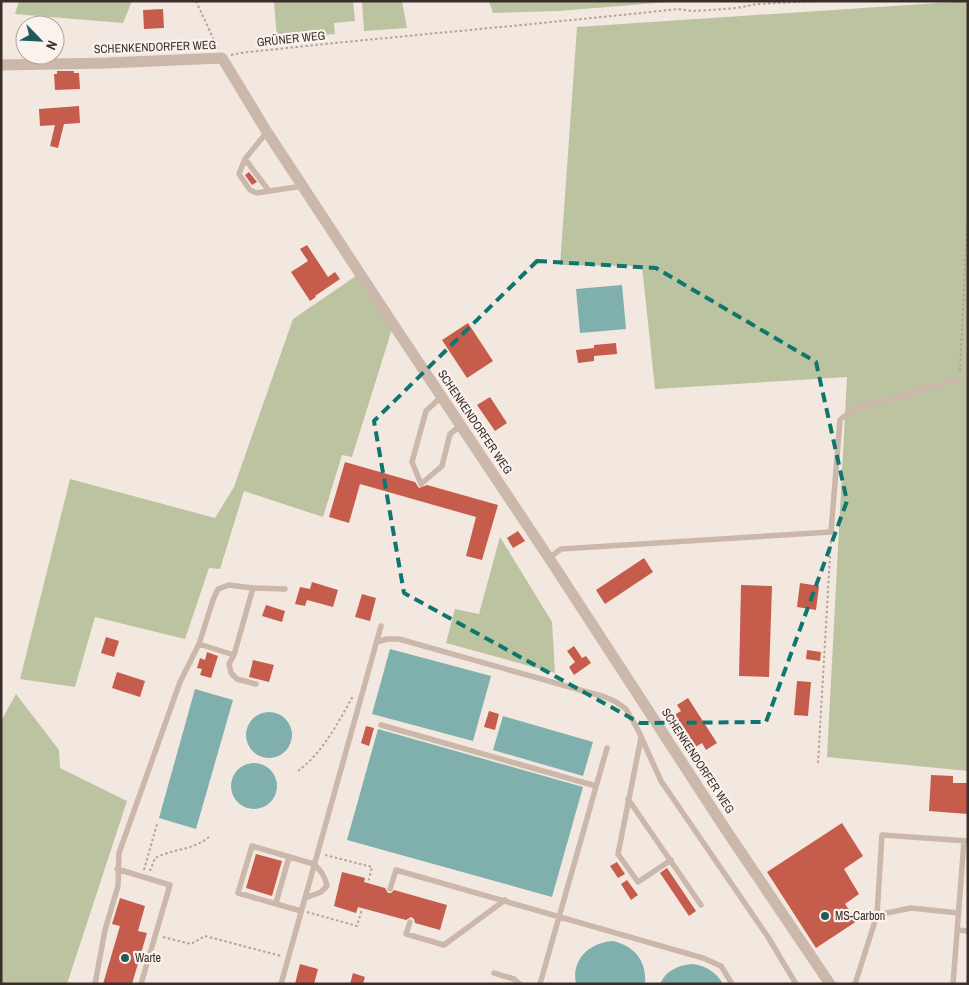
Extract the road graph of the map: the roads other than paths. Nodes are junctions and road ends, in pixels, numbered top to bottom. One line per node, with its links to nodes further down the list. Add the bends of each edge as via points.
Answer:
1 (1, 65): 2 (street, SCHENKENDORFER WEG, via 222,58)
2 (267, 132): 3 (lane); 4 (street, SCHENKENDORFER WEG)
3 (245, 159): 5 (lane); 5 (lane, via 239,174 250,190)
4 (303, 186): 5 (lane); 7 (street, SCHENKENDORFER WEG)
5 (268, 192)
6 (959, 379): 9 (lane, via 852,410 840,420 831,532 561,549)
7 (442, 396): 8 (street, SCHENKENDORFER WEG); 8 (lane, via 426,411 412,462 422,484 442,466 450,434)
8 (461, 425): 9 (street, SCHENKENDORFER WEG)
9 (549, 558): 47 (street, SCHENKENDORFER WEG)
10 (253, 588): 11 (lane); 14 (lane, via 229,585 218,589); 15 (lane)
11 (285, 589)
12 (381, 626): 13 (lane)
13 (377, 642): 18 (lane, via 399,639 605,697 626,709); 25 (lane)
14 (199, 644): 15 (lane); 26 (lane, via 180,682 140,790 119,853)
15 (234, 655): 16 (lane, via 229,664 231,673 237,679)
16 (256, 684)
17 (381, 725): 20 (lane)
18 (641, 738): 21 (lane); 46 (lane, via 661,781 768,937)
19 (607, 748): 20 (lane)
20 (596, 786): 34 (lane)
21 (628, 799): 24 (lane); 24 (lane, via 618,854 638,882)
22 (966, 841): 33 (lane); 35 (lane, via 882,835)
23 (289, 857): 25 (lane); 30 (lane); 30 (lane, via 252,846 238,893)
24 (670, 860): 31 (lane)
25 (314, 864): 28 (lane); 28 (lane, via 325,877 327,886)
26 (117, 869): 40 (lane, via 118,886 105,930); 41 (lane, via 170,885)
27 (390, 889): 29 (lane, via 396,870)
28 (305, 898): 32 (lane)
29 (505, 900): 34 (lane); 36 (lane, via 444,945 406,934)
30 (276, 903): 32 (lane)
31 (701, 905)
32 (301, 911): 42 (lane)
33 (959, 913): 35 (lane, via 911,908); 37 (lane)
34 (559, 915): 44 (lane); 45 (lane, via 703,958 721,966)
35 (877, 915): 48 (lane)
36 (410, 922)
37 (958, 930): 38 (lane); 49 (lane)
38 (968, 931)
39 (494, 973): 43 (lane)
40 (95, 984)
41 (141, 984)
42 (281, 984)
43 (520, 984)
44 (540, 984)
45 (732, 984)
46 (796, 984)
47 (830, 984)
48 (855, 984)
49 (954, 984)

